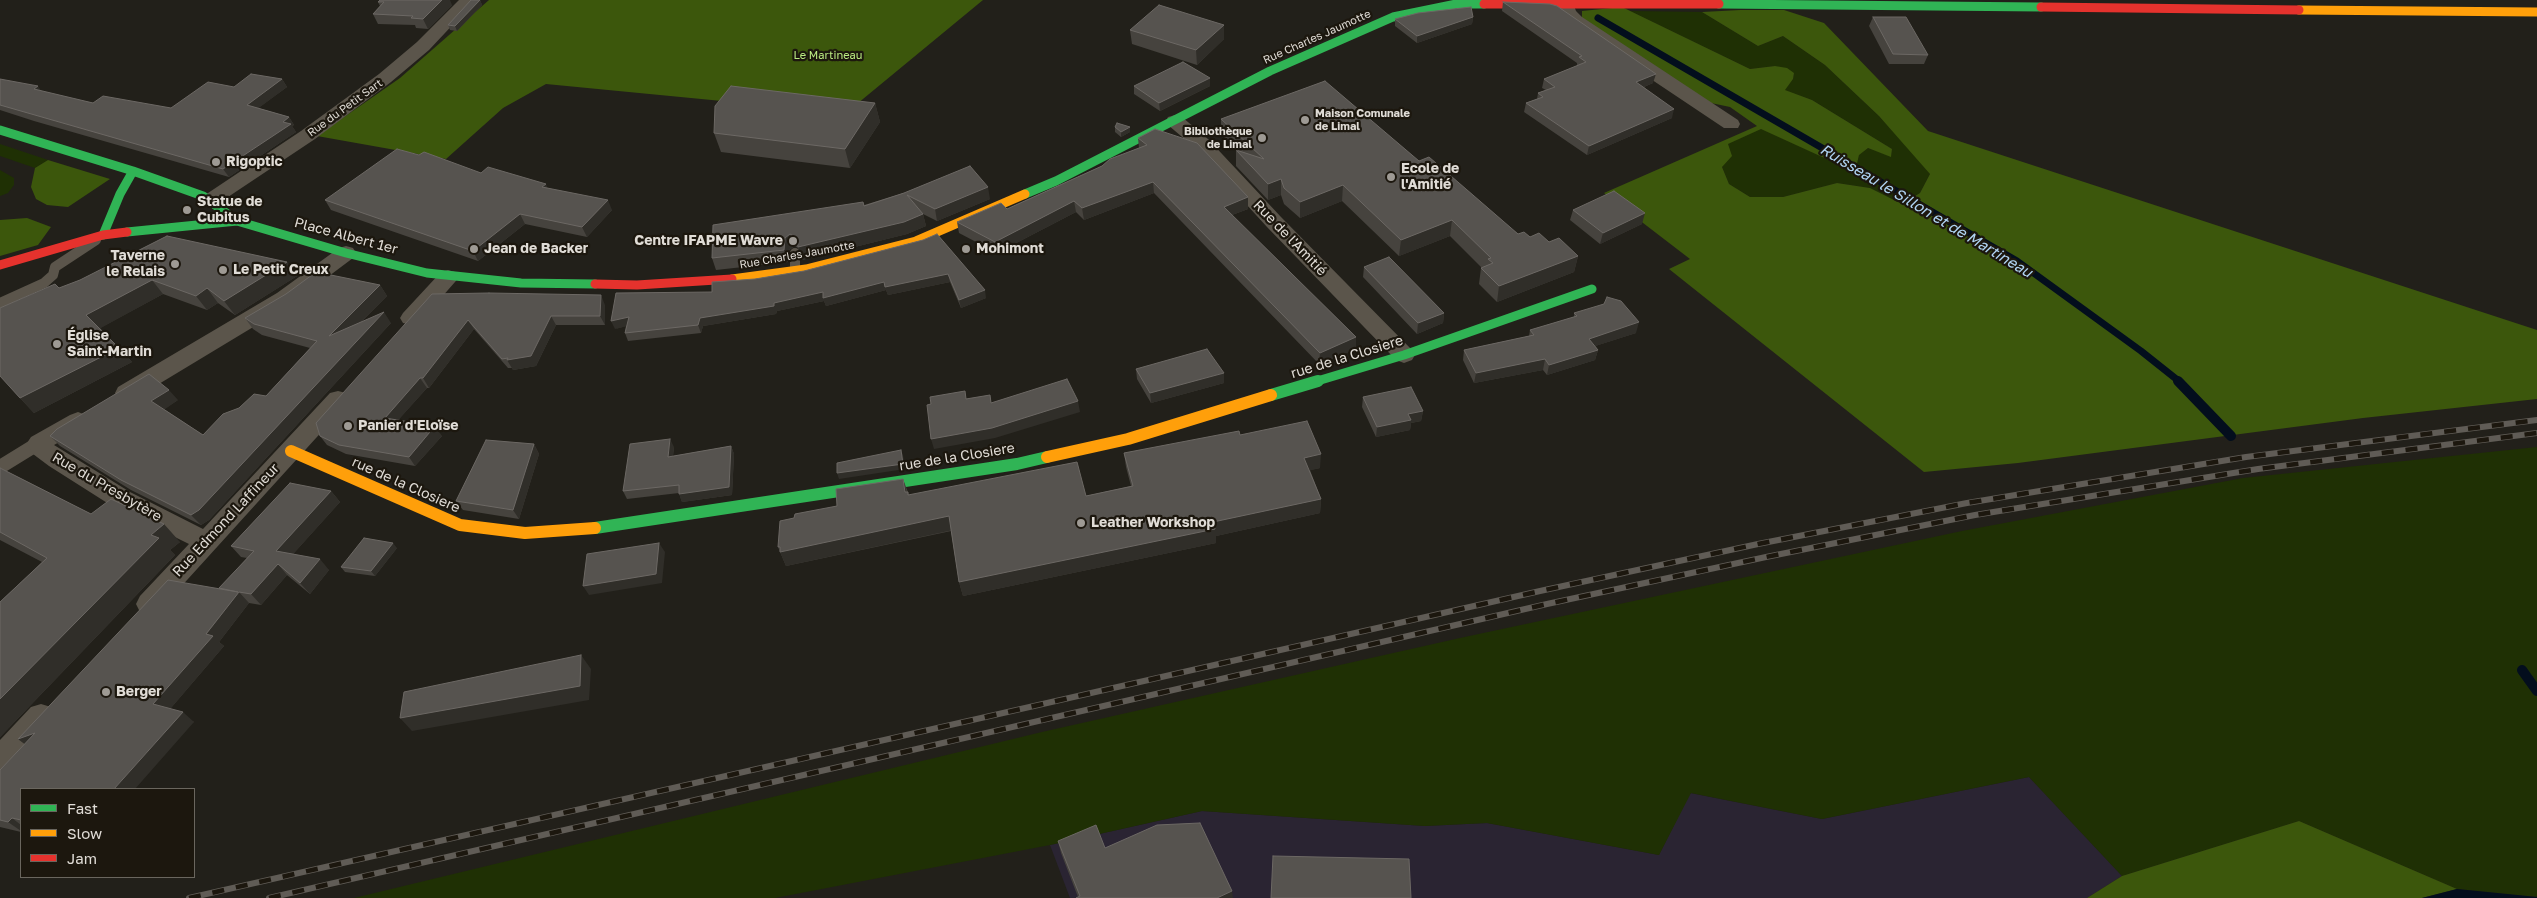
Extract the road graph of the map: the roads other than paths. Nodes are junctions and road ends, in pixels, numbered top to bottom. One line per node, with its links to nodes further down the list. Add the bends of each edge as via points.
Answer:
1 (468, 0): 12 (street, Rue du Petit Sart, via 384,78)
2 (1455, 2): 4 (main road, Rue Charles Jaumotte); 8 (main road, Rue Charles Jaumotte, via 1393,17 1288,63)
3 (1682, 2): 4 (main road, Rue Charles Jaumotte); 5 (main road, Rue Charles Jaumotte)
4 (1566, 3): 9 (street, via 1568,12 1576,21)
5 (2107, 4): 6 (main road, Rue Charles Jaumotte)
6 (2141, 4): 7 (main road, Rue Charles Jaumotte)
7 (2537, 12)
8 (1175, 121): 18 (main road, Rue Charles Jaumotte, via 1056,181 916,241); 23 (street, Rue de l'Amitié, via 1201,143)
9 (1732, 124)
10 (0, 130): 11 (main road, Place Albert 1er)
11 (133, 171): 12 (main road, Place Albert 1er); 14 (main road)
12 (210, 201): 13 (main road, Place Albert 1er)
13 (237, 221): 14 (main road, Place Albert 1er); 15 (main road, Place Albert 1er)
14 (103, 235): 17 (main road, Place Albert 1er); 21 (lane, via 55,267 53,275 44,283)
15 (346, 253): 19 (main road, Place Albert 1er); 25 (street, Rue du Presbytère, via 285,298)
16 (794, 253): 18 (lane)
17 (0, 265)
18 (795, 270): 19 (main road, Rue Charles Jaumotte, via 758,277 637,285 522,283)
19 (448, 276): 22 (street)
20 (1592, 289): 23 (main road, rue de la Closiere)
21 (0, 303)
22 (396, 334)
23 (1404, 355): 26 (main road, rue de la Closiere, via 1128,439 1017,464 594,528 525,533 460,524)
24 (350, 385): 26 (street, Rue Edmond Laffineur)
25 (39, 443): 27 (lane); 28 (street, Rue du Presbytère, via 57,460 113,494)
26 (291, 451): 28 (street, Rue Edmond Laffineur)
27 (0, 467)
28 (207, 542): 29 (street, Rue Edmond Laffineur)
29 (134, 619)
30 (60, 696): 31 (street)
31 (0, 760)

